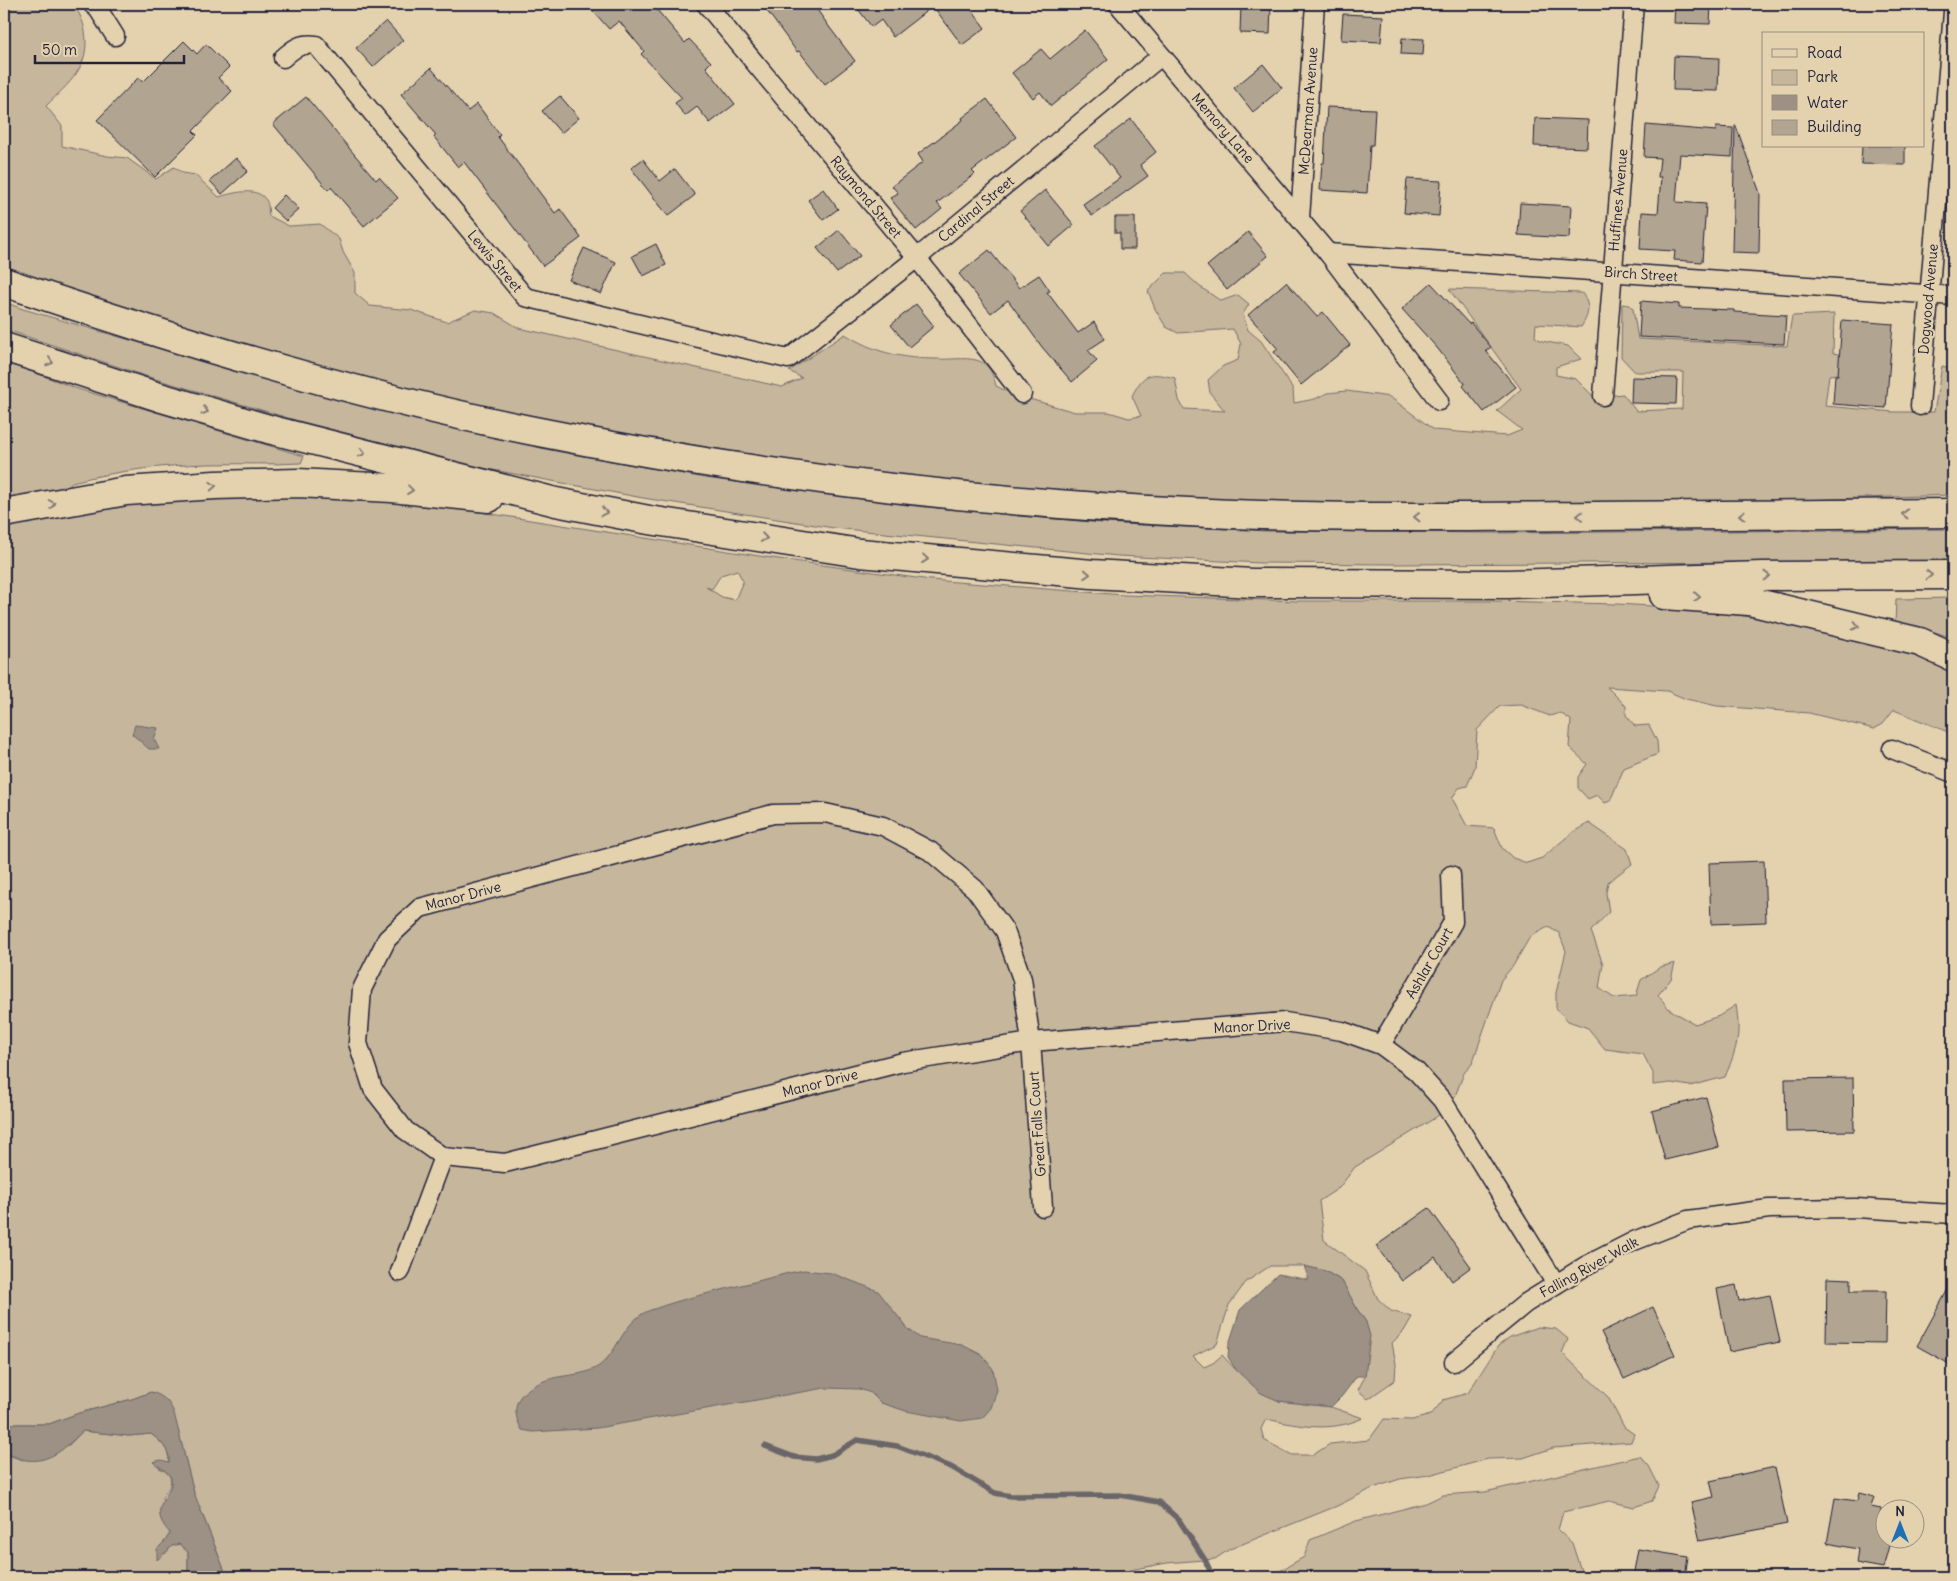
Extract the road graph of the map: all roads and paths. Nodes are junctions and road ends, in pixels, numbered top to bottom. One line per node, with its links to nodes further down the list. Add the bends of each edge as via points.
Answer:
1 (92, 4): 7 (street)
2 (706, 4): 12 (street, Raymond Street)
3 (1118, 4): 8 (street, Memory Lane)
4 (1316, 4): 10 (street, McDearman Avenue)
5 (1634, 4): 13 (street, Huffines Avenue)
6 (1953, 12): 15 (street, Dogwood Avenue)
7 (115, 36)
8 (1161, 56): 10 (street, Memory Lane); 12 (street, Cardinal Street)
9 (284, 58): 18 (street, Lewis Street, via 294,48 316,45 525,297)
10 (1300, 218): 11 (street, Memory Lane)
11 (1328, 253): 13 (street, Birch Street); 21 (street, Memory Lane)
12 (917, 258): 18 (street, Cardinal Street); 19 (street, Raymond Street)
13 (1612, 272): 15 (street, Birch Street); 20 (street, Huffines Avenue)
14 (4, 282): 25 (highway, one-way to 14, via 1321,517 1186,512 917,490 795,476 527,430 394,399 273,368)
15 (1929, 294): 16 (street, Birch Street); 22 (street, Dogwood Avenue)
16 (1953, 296)
17 (4, 347): 23 (highway, one-way to 23, via 158,398)
18 (788, 359)
19 (1022, 394)
20 (1603, 396)
21 (1439, 401)
22 (1920, 406)
23 (556, 502): 24 (highway, one-way to 23, via 126,491 298,483); 27 (highway, one-way to 27, via 860,553 1008,568 1252,583)
24 (4, 513)
25 (1953, 513)
26 (1953, 575): 27 (highway, one-way to 26, via 1762,576)
27 (1508, 584): 28 (highway, one-way to 28, via 1750,601 1920,642)
28 (1953, 657)
29 (1892, 749): 30 (street)
30 (1953, 773)
31 (1451, 875): 33 (street, Ashlar Court, via 1453,922)
32 (1030, 1042): 33 (street, Manor Drive, via 1285,1022 1342,1031); 34 (street, Manor Drive, via 903,1062 505,1163); 34 (street, Manor Drive, via 1022,980 1005,931 975,889 930,851 883,826 825,813 774,814 420,908 387,939 362,989 358,1043 372,1089 405,1130); 35 (street, Great Falls Court)
33 (1382, 1045): 38 (street, Manor Drive, via 1416,1071 1442,1100)
34 (443, 1158): 37 (street)
35 (1042, 1207)
36 (1953, 1214): 38 (street, Falling River Walk, via 1856,1208 1769,1209 1688,1220 1634,1241)
37 (400, 1272)
38 (1556, 1284): 39 (street, Falling River Walk, via 1526,1302)
39 (1454, 1362)

